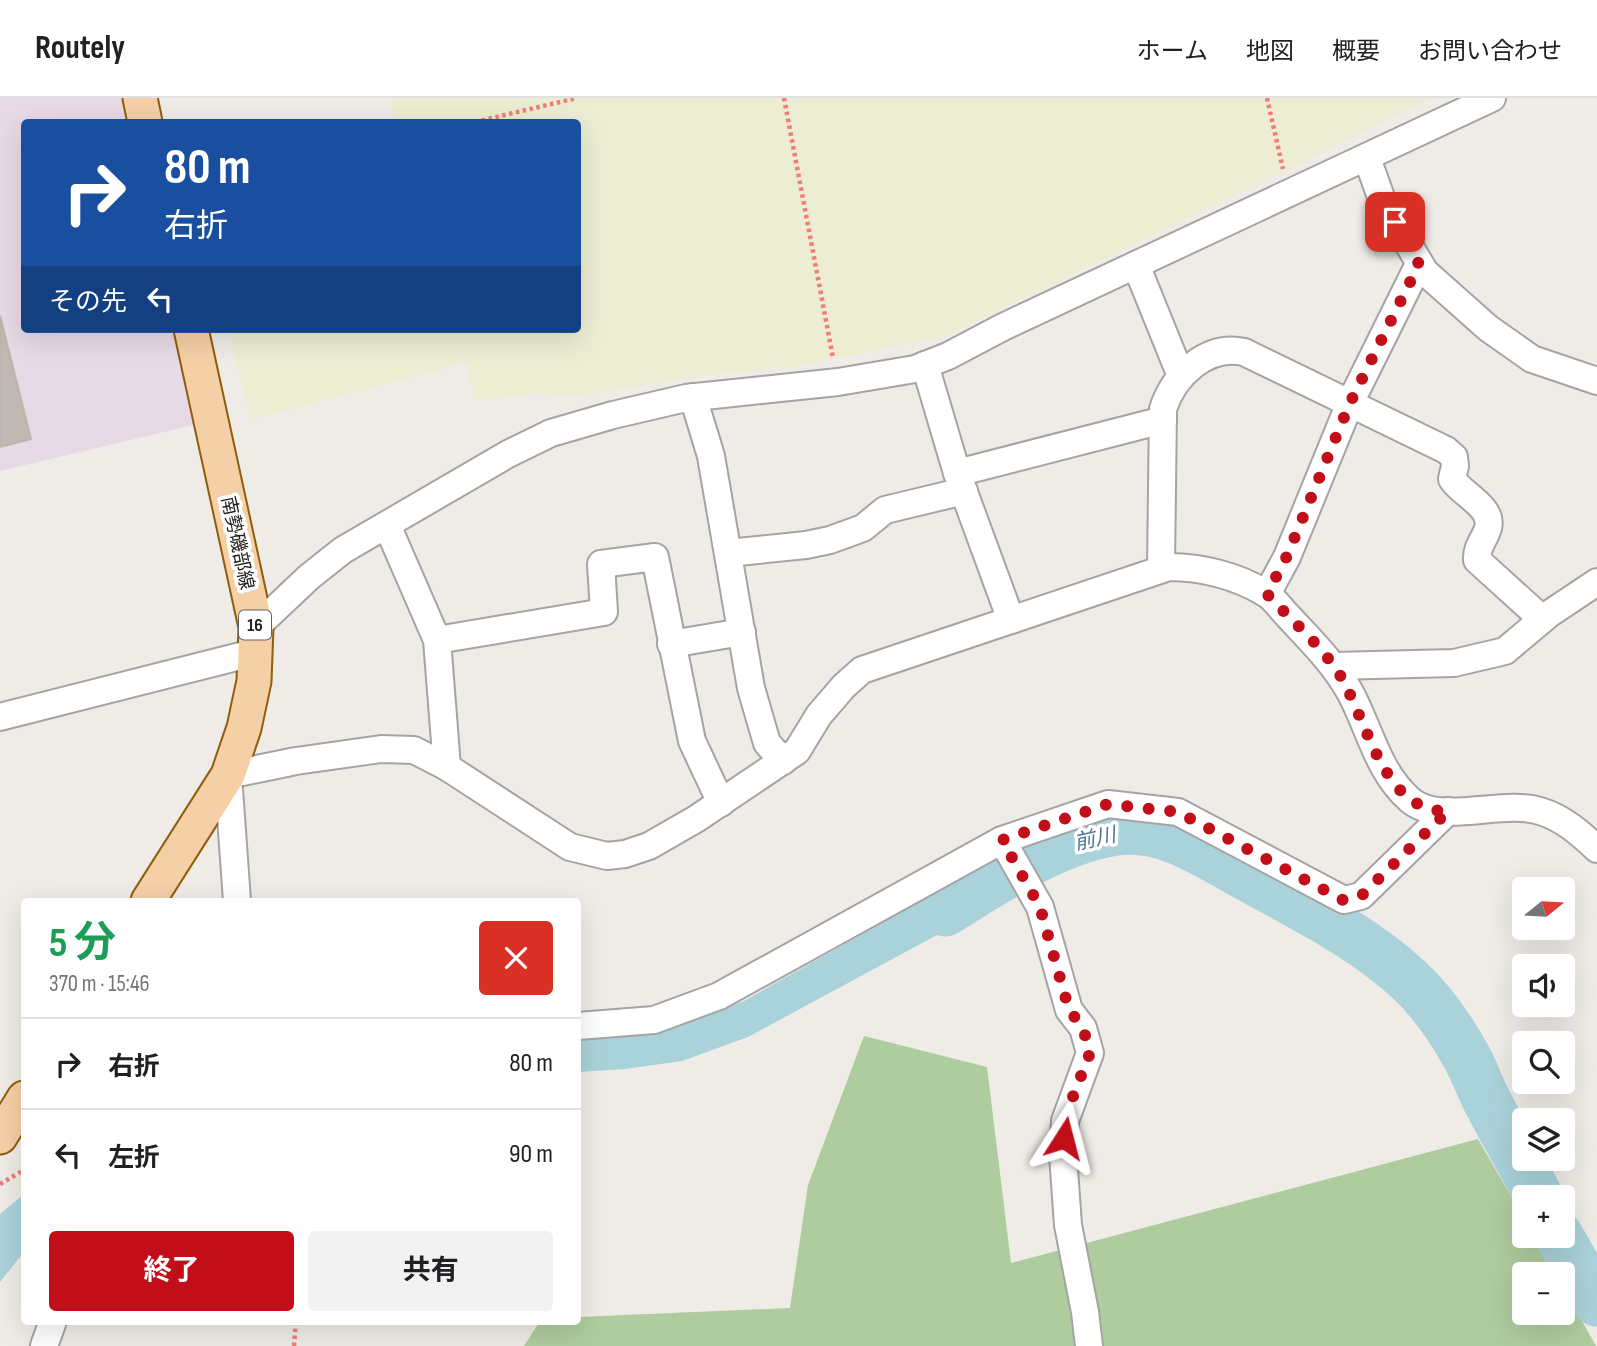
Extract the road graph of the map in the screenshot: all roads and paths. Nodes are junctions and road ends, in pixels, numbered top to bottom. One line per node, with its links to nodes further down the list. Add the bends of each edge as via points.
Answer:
1 (140, 98): 6 (main road)
2 (577, 98): 7 (path)
3 (784, 98): 16 (path)
4 (1267, 98): 9 (path)
5 (1492, 98): 8 (street)
6 (144, 119)
7 (488, 119)
8 (1367, 158): 9 (street); 10 (street, via 1382,200)
9 (1289, 194): 11 (street)
10 (1419, 264): 15 (street, via 1488,328 1532,359); 18 (street)
11 (1136, 265): 13 (street); 14 (street)
12 (192, 333): 29 (main road, 南勢磯部線 / 16)
13 (925, 365): 16 (street); 20 (street)
14 (1181, 376): 18 (street, via 1211,355 1233,349); 19 (street, via 1169,390)
15 (1597, 382)
16 (838, 383): 17 (street)
17 (693, 397): 21 (street, via 551,433); 22 (street, via 711,456)
18 (1350, 403): 25 (street); 26 (street, via 1454,457 1452,480 1489,518 1476,552 1478,560)
19 (1163, 420): 20 (street); 23 (street)
20 (961, 482): 22 (street, via 885,510 863,528 830,540); 27 (street)
21 (387, 524): 29 (street, via 309,577); 30 (street)
22 (729, 553): 28 (street)
23 (1161, 569): 25 (street, via 1194,567); 27 (street)
24 (1597, 582): 26 (street)
25 (1267, 594): 32 (street)
26 (1542, 619): 32 (street, via 1505,651 1454,663)
27 (1011, 620): 34 (street, via 862,670 819,715 797,751)
28 (741, 632): 31 (street); 34 (street, via 767,743)
29 (256, 640): 33 (street); 36 (main road, 南勢磯部線 / 16, via 250,704)
30 (437, 640): 31 (street, via 604,612 601,564 655,557); 35 (street)
31 (671, 645): 37 (street, via 692,741)
32 (1334, 666): 38 (street, via 1390,778 1425,809)
33 (0, 717)
34 (783, 761): 37 (street)
35 (447, 767): 36 (street, via 414,750 381,749); 37 (street, via 570,847 607,856 649,846)
36 (228, 775): 41 (main road, 南勢磯部線 / 16); 42 (street)
37 (721, 803)
38 (1448, 811): 39 (street, via 1361,896 1343,900 1178,812 1108,804); 40 (street, via 1514,807 1540,811 1572,826)
39 (1002, 840): 43 (street, via 719,996 654,1020); 52 (street, via 1040,907 1069,1010 1083,1028 1090,1053 1065,1121 1063,1155 1068,1225)
40 (1597, 849)
41 (150, 898)
42 (237, 898)
43 (581, 1026)
44 (21, 1103): 45 (main road)
45 (0, 1138)
46 (21, 1172): 47 (path)
47 (0, 1184)
48 (52, 1325): 50 (street)
49 (296, 1325): 51 (path)
50 (44, 1346)
51 (294, 1346)
52 (1089, 1346)

